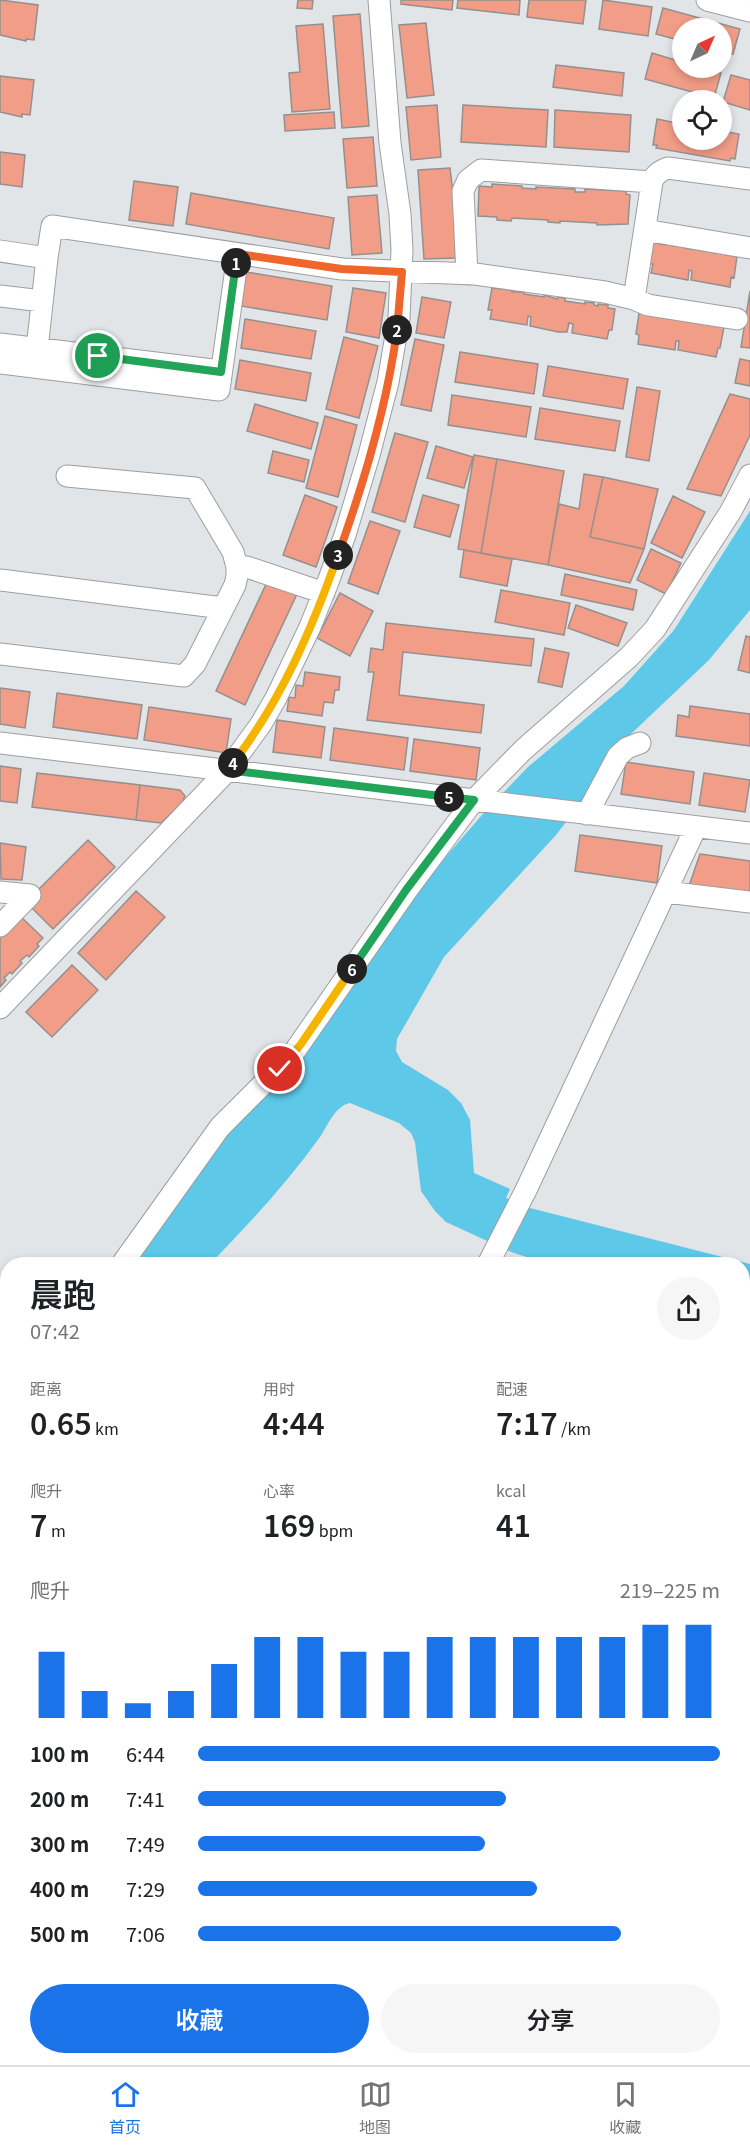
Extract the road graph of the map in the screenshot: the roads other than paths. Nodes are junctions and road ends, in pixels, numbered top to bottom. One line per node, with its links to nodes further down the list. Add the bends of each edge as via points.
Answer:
1 (379, 0): 11 (street)
2 (707, 0): 3 (street)
3 (750, 11)
4 (750, 179): 5 (street, via 668,168 658,172)
5 (652, 182): 6 (street); 12 (street, via 481,170 468,180 463,191)
6 (645, 230): 7 (street); 14 (street)
7 (750, 248)
8 (0, 251): 10 (street)
9 (238, 254): 10 (street, via 52,226); 11 (street, via 342,269); 20 (street)
10 (47, 258): 15 (street)
11 (402, 272): 12 (street); 25 (street, via 388,382 358,495)
12 (467, 274): 14 (street)
13 (0, 296): 15 (street)
14 (634, 299): 16 (street, via 648,305)
15 (42, 302): 18 (street)
16 (737, 320)
17 (0, 344): 18 (street)
18 (37, 349): 20 (street)
19 (0, 363): 20 (street, via 219,390)
20 (221, 372)
21 (750, 475): 31 (street, via 655,629 524,750)
22 (67, 476): 23 (street, via 195,488 233,552)
23 (237, 567): 25 (street); 26 (street, via 235,585)
24 (0, 580): 26 (street)
25 (324, 593): 30 (street, via 276,698)
26 (223, 608): 27 (street, via 195,664 184,676)
27 (0, 654)
28 (0, 743): 30 (street)
29 (640, 743): 32 (street, via 618,756)
30 (227, 770): 31 (street); 39 (street)
31 (483, 801): 32 (street); 41 (street, via 406,890 292,1055 220,1127)
32 (582, 813): 33 (street)
33 (696, 827): 34 (street); 36 (street)
34 (750, 833)
35 (0, 892): 38 (street, via 30,895)
36 (666, 892): 37 (street); 40 (street)
37 (750, 902)
38 (0, 926)
39 (0, 1008)
40 (492, 1256)
41 (127, 1257)

